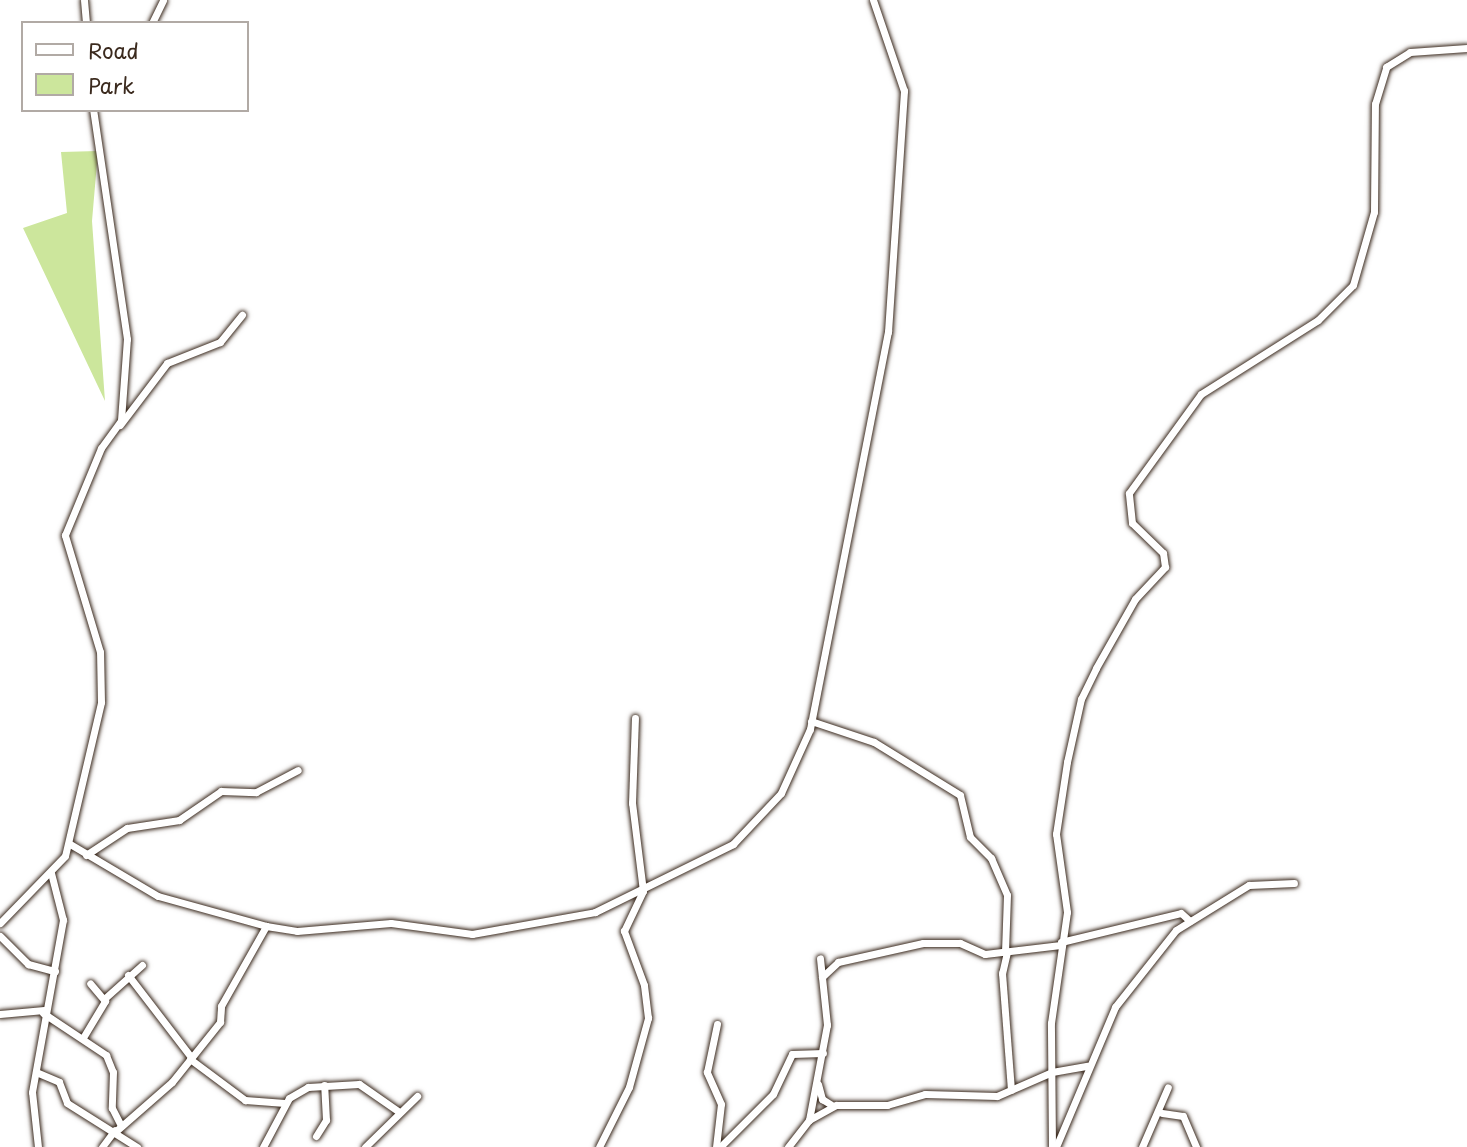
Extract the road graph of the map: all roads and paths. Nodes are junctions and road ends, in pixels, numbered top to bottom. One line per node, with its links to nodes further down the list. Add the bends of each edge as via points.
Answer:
1 (84, 0): 4 (street)
2 (163, 0): 5 (street)
3 (873, 0): 11 (street, via 904,92 888,332)
4 (86, 21)
5 (153, 21)
6 (1467, 48): 22 (street, via 1410,52 1386,67 1376,104 1374,212 1353,285 1318,320 1201,394 1129,493 1132,523 1163,553 1165,567 1127,610 1081,699 1056,834 1068,912)
7 (93, 112): 9 (street, via 127,321)
8 (242, 315): 9 (street, via 220,342 167,363)
9 (116, 427): 13 (street, via 101,449 65,535 102,666 97,742)
10 (635, 719): 17 (street, via 632,803)
11 (811, 721): 17 (street, via 781,793 733,844); 23 (street, via 874,742 962,799 970,837 991,858 1006,895)
12 (298, 770): 14 (street, via 256,792 221,791 179,820 127,828)
13 (70, 844): 14 (street); 15 (street)
14 (86, 855): 20 (street, via 158,896)
15 (51, 873): 19 (street); 26 (street, via 63,920)
16 (1294, 883): 18 (street, via 1249,886)
17 (643, 891): 20 (street, via 559,923 501,933 426,932 391,923 297,931); 57 (street, via 624,931 644,985 648,1018 629,1087)
18 (1190, 921): 22 (street, via 1181,913); 37 (street, via 1115,1007)
19 (0, 923)
20 (266, 926): 36 (street, via 221,1006 219,1022)
21 (0, 936): 26 (street, via 29,964)
22 (1061, 944): 23 (street); 39 (street)
23 (1006, 952): 28 (street, via 923,943 838,962); 43 (street, via 1002,973)
24 (820, 958): 28 (street)
25 (142, 965): 27 (street)
26 (55, 971): 31 (street)
27 (128, 975): 30 (street); 36 (street)
28 (822, 977): 35 (street)
29 (90, 983): 30 (street)
30 (104, 999): 34 (street)
31 (44, 1011): 32 (street); 34 (street); 38 (street)
32 (0, 1014)
33 (718, 1024): 58 (street, via 707,1072 721,1104)
34 (84, 1036): 50 (street, via 106,1055 114,1072 112,1108)
35 (823, 1053): 40 (street); 58 (street, via 792,1054 773,1094)
36 (190, 1058): 45 (street, via 245,1100); 50 (street)
37 (1087, 1066): 39 (street); 60 (street)
38 (36, 1072): 50 (street, via 59,1083 67,1103); 52 (street)
39 (1052, 1072): 43 (street); 60 (street)
40 (818, 1084): 46 (street, via 822,1099); 49 (street, via 808,1101)
41 (324, 1085): 45 (street, via 302,1089); 47 (street, via 359,1084); 51 (street, via 327,1116)
42 (1168, 1087): 48 (street)
43 (1011, 1090): 46 (street)
44 (417, 1096): 47 (street)
45 (285, 1103): 55 (street)
46 (833, 1106): 49 (street)
47 (398, 1111): 56 (street)
48 (1162, 1113): 61 (street); 62 (street, via 1183,1116)
49 (809, 1120): 59 (street)
50 (117, 1129): 53 (street); 54 (street)
51 (316, 1136)
52 (38, 1147)
53 (102, 1147)
54 (137, 1147)
55 (263, 1147)
56 (365, 1147)
57 (598, 1147)
58 (718, 1147)
59 (788, 1147)
60 (1054, 1147)
61 (1142, 1147)
62 (1196, 1147)

